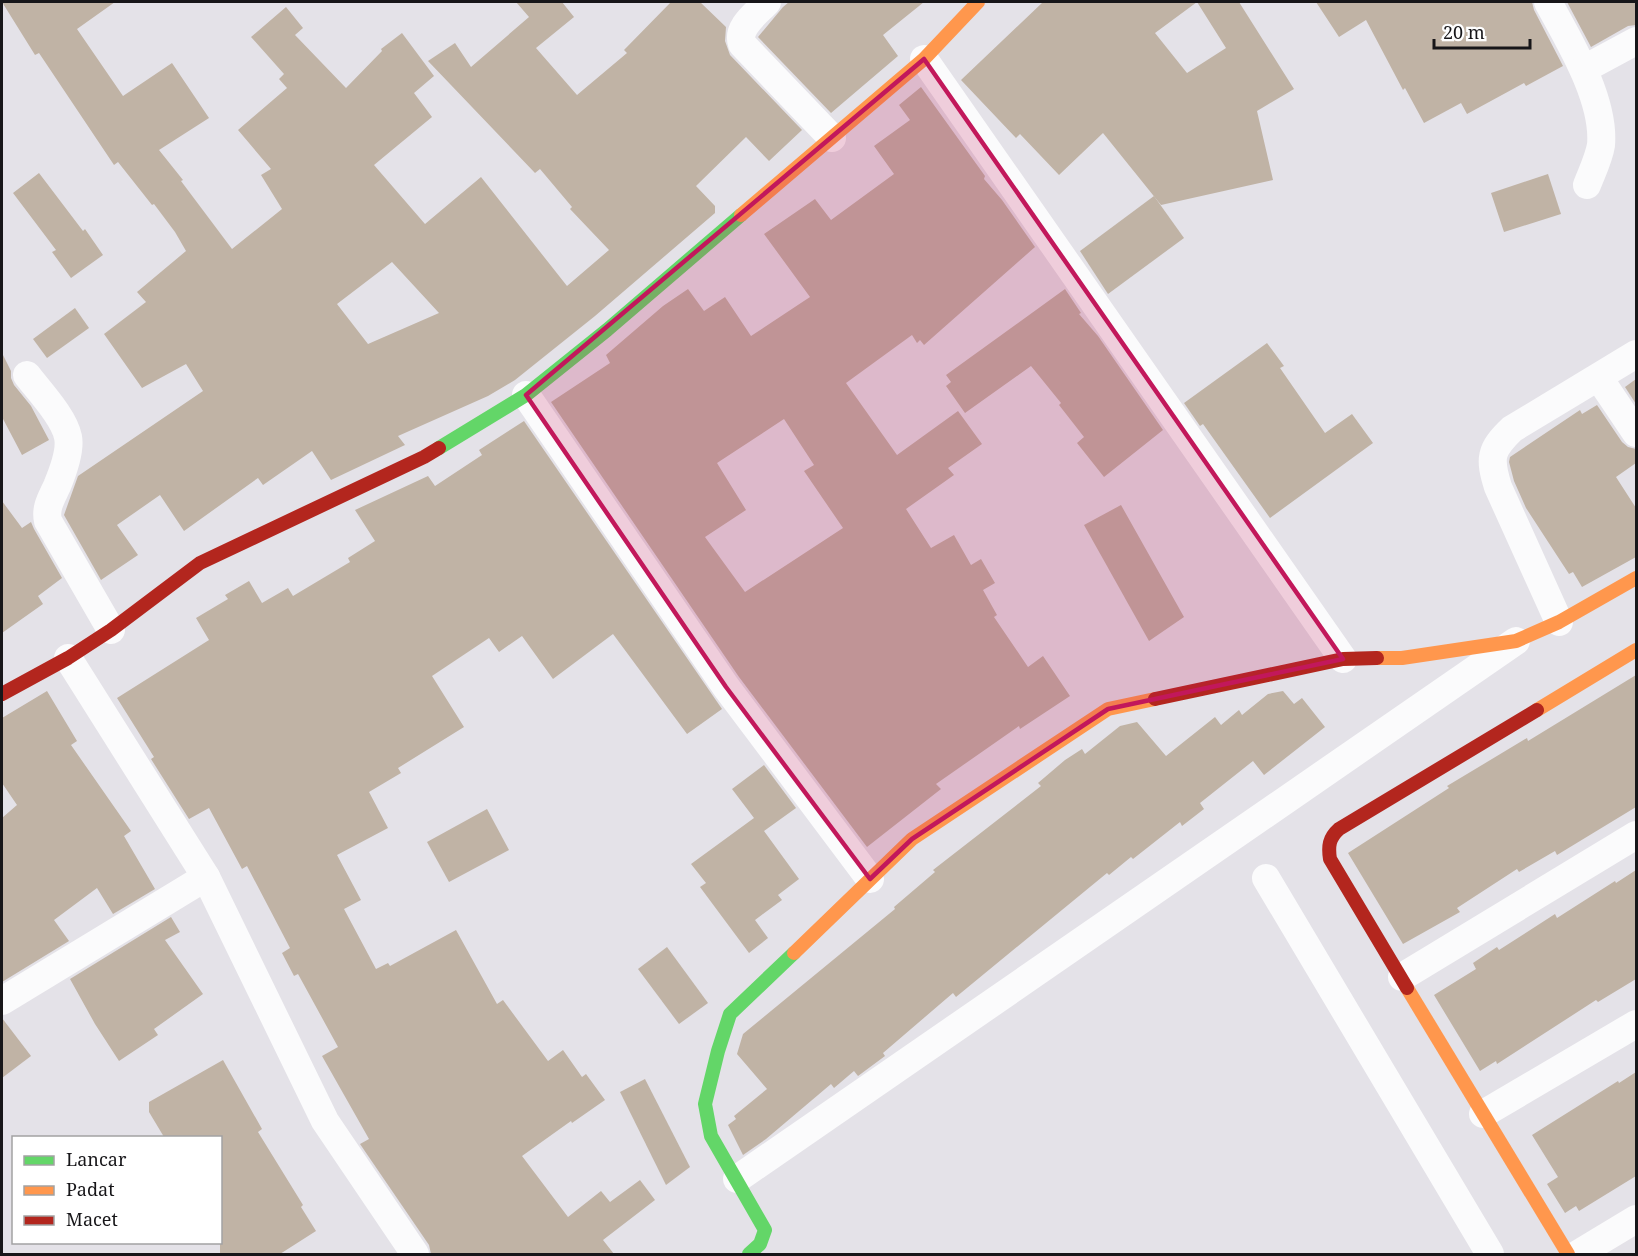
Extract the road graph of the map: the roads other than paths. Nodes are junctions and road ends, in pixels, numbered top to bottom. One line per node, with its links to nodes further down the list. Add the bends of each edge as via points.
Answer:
1 (767, 2): 7 (street, via 744,26 739,38)
2 (978, 2): 5 (street)
3 (1548, 2): 6 (street)
4 (1636, 41): 6 (street)
5 (924, 59): 7 (street); 20 (street)
6 (1584, 69): 8 (street, via 1600,120 1601,146)
7 (832, 138): 12 (street)
8 (1587, 185)
9 (1636, 354): 11 (street)
10 (27, 375): 16 (street, via 54,408 68,436 60,479 46,511 48,521)
11 (1599, 378): 13 (street); 15 (street, via 1512,429 1497,444 1491,465)
12 (526, 395): 16 (street, via 424,457 200,563); 25 (street, via 726,687)
13 (1636, 433)
14 (1636, 578): 15 (street)
15 (1559, 622): 17 (street)
16 (111, 630): 19 (street)
17 (1516, 641): 20 (street, via 1402,658); 30 (street)
18 (1636, 650): 26 (street, via 1330,837 1330,859)
19 (68, 658): 21 (street); 23 (street)
20 (1343, 659): 25 (street, via 1108,709 912,839)
21 (2, 694)
22 (1636, 835): 26 (street)
23 (206, 877): 27 (street); 32 (street, via 325,1121)
24 (1266, 878): 34 (street)
25 (870, 879): 30 (street, via 730,1014 705,1104 711,1136)
26 (1402, 977): 29 (street)
27 (2, 1001)
28 (1636, 1024): 29 (street)
29 (1483, 1114): 35 (street)
30 (737, 1179): 33 (street, via 765,1230 759,1248)
31 (1636, 1219): 36 (street)
32 (415, 1254)
33 (750, 1254)
34 (1490, 1254)
35 (1568, 1254)
36 (1578, 1254)

